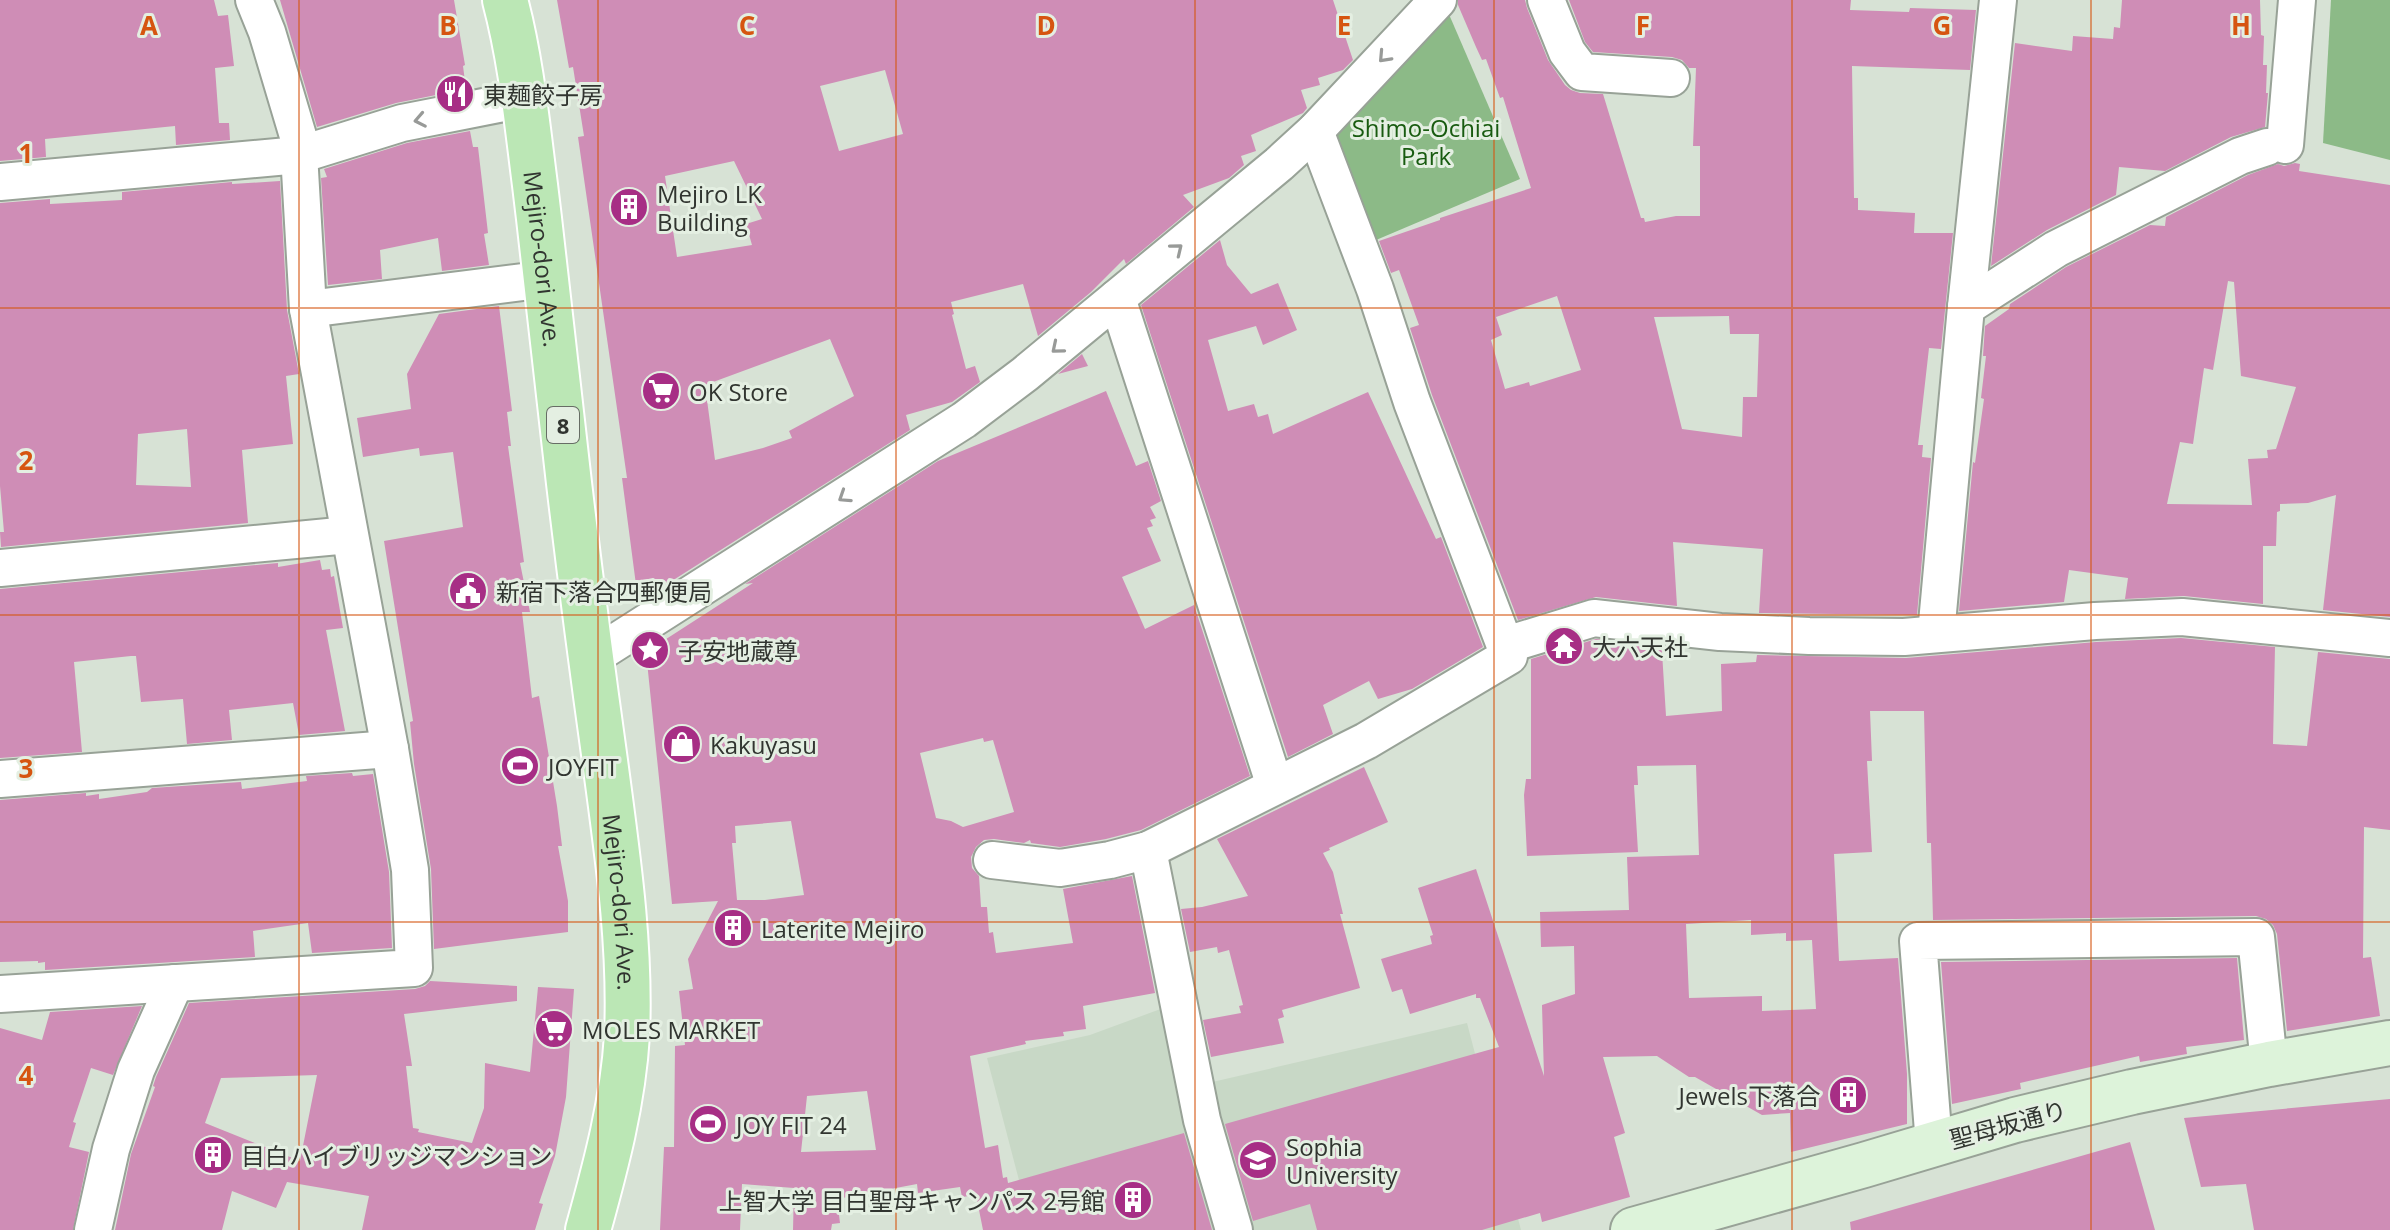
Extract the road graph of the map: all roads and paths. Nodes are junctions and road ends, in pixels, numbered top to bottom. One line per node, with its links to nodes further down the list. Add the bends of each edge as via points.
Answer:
1 (254, 0): 10 (street, via 298,136)
2 (505, 0): 8 (main road, Mejiro-dori Ave. / 8)
3 (1438, 0): 9 (street, one-way to 9)
4 (1546, 0): 7 (street, via 1567,52 1582,72)
5 (1998, 0): 14 (street)
6 (2297, 0): 14 (street, via 2276,146 2240,156 2056,249)
7 (1671, 78)
8 (524, 99): 10 (street, one-way to 10, via 402,123); 12 (main road, Mejiro-dori Ave. / 8)
9 (1315, 131): 13 (street, one-way to 9); 20 (street)
10 (299, 155): 11 (street); 15 (street)
11 (0, 182)
12 (547, 279): 15 (street); 21 (main road, Mejiro-dori Ave. / 8)
13 (1117, 298): 21 (street, one-way to 21, via 964,420); 24 (street)
14 (1966, 307): 18 (street)
15 (308, 309): 16 (street)
16 (349, 535): 17 (street); 22 (street)
17 (0, 568)
18 (1936, 634): 19 (street, via 2182,617); 20 (street, via 1720,632 1594,618)
19 (2390, 638)
20 (1506, 645): 24 (street, via 1509,656 1366,741)
21 (591, 658): 33 (main road, Mejiro-dori Ave. / 8, via 617,851 628,990 621,1092)
22 (390, 749): 23 (street); 27 (street, via 410,870 414,968)
23 (0, 779)
24 (1275, 786): 25 (street)
25 (1148, 850): 26 (street, via 1060,868); 34 (street, via 1202,1120)
26 (992, 860)
27 (175, 983): 28 (street); 32 (street, via 136,1070)
28 (0, 994)
29 (2390, 1043): 30 (street, 聖母坂通り)
30 (2269, 1064): 31 (street, 聖母坂通り, via 2044,1113); 31 (street, via 2256,937 1918,941)
31 (1934, 1144): 35 (street, 聖母坂通り)
32 (93, 1230)
33 (588, 1230)
34 (1234, 1230)
35 (1633, 1230)

